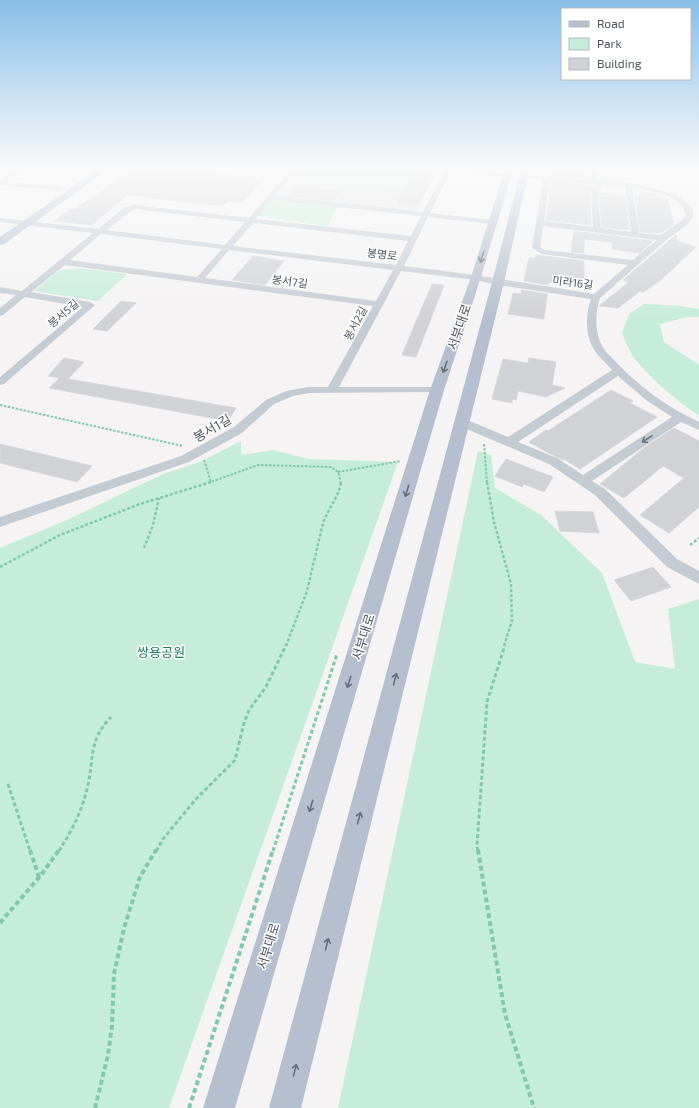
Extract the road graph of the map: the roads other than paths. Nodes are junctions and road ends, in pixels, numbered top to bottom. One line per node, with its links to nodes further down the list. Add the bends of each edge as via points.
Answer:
1 (21, 218): 16 (main road)
2 (35, 218): 18 (main road)
3 (117, 218): 22 (street)
4 (231, 218): 15 (street)
5 (254, 218): 15 (street)
6 (424, 218): 25 (street, 봉서2길)
7 (451, 218): 17 (street)
8 (493, 218): 17 (main road, 서부대로)
9 (514, 218): 33 (main road, 서부대로)
10 (540, 218): 19 (street, 미라16길)
11 (596, 218): 20 (street)
12 (633, 218): 23 (street)
13 (688, 218): 24 (street, 미라16길)
14 (0, 220): 16 (street, 봉명로)
15 (252, 220): 25 (street); 27 (street)
16 (15, 222): 18 (street, 봉명로); 21 (main road)
17 (492, 222): 31 (main road, 서부대로, one-way to 31)
18 (27, 223): 22 (street, 봉명로); 26 (main road)
19 (539, 223): 20 (street); 29 (street, 미라16길, via 536,248 542,252)
20 (597, 229): 23 (street)
21 (0, 232)
22 (99, 232): 27 (street, 봉명로); 28 (street)
23 (635, 234): 24 (street)
24 (663, 238): 29 (street, 미라16길)
25 (412, 239): 30 (street, 봉서2길)
26 (0, 242)
27 (229, 246): 30 (street, 봉명로); 32 (street)
28 (64, 262): 32 (street, 봉서7길); 35 (street)
29 (633, 263): 36 (street, 미라16길)
30 (399, 267): 31 (street, 봉명로); 37 (street, 봉서2길)
31 (476, 277): 33 (street, 봉명로); 42 (main road, 서부대로, one-way to 42)
32 (199, 280): 37 (street, 봉서7길)
33 (498, 282): 36 (street, 미라16길); 44 (main road, 서부대로)
34 (0, 290): 35 (street, 봉서5길)
35 (24, 295): 38 (street); 40 (street, 봉서5길, via 90,305)
36 (596, 297): 39 (street, via 592,306 591,326 598,348)
37 (379, 304): 41 (street, 봉서2길)
38 (0, 314)
39 (618, 371): 43 (street); 46 (street)
40 (0, 382)
41 (332, 390): 42 (street, 봉서1길); 49 (street, 봉서1길, via 290,393 270,402 238,430 185,459)
42 (438, 390): 52 (main road, 서부대로, one-way to 52)
43 (679, 418): 45 (street); 47 (street, one-way to 47)
44 (461, 422): 46 (street); 53 (main road, 서부대로, one-way to 44)
45 (699, 426)
46 (508, 443): 47 (street, via 553,461)
47 (583, 481): 51 (street, via 600,492 672,563)
48 (0, 509): 49 (street)
49 (20, 514): 50 (street, 봉서1길)
50 (0, 522)
51 (699, 578)
52 (219, 1108)
53 (285, 1108)

